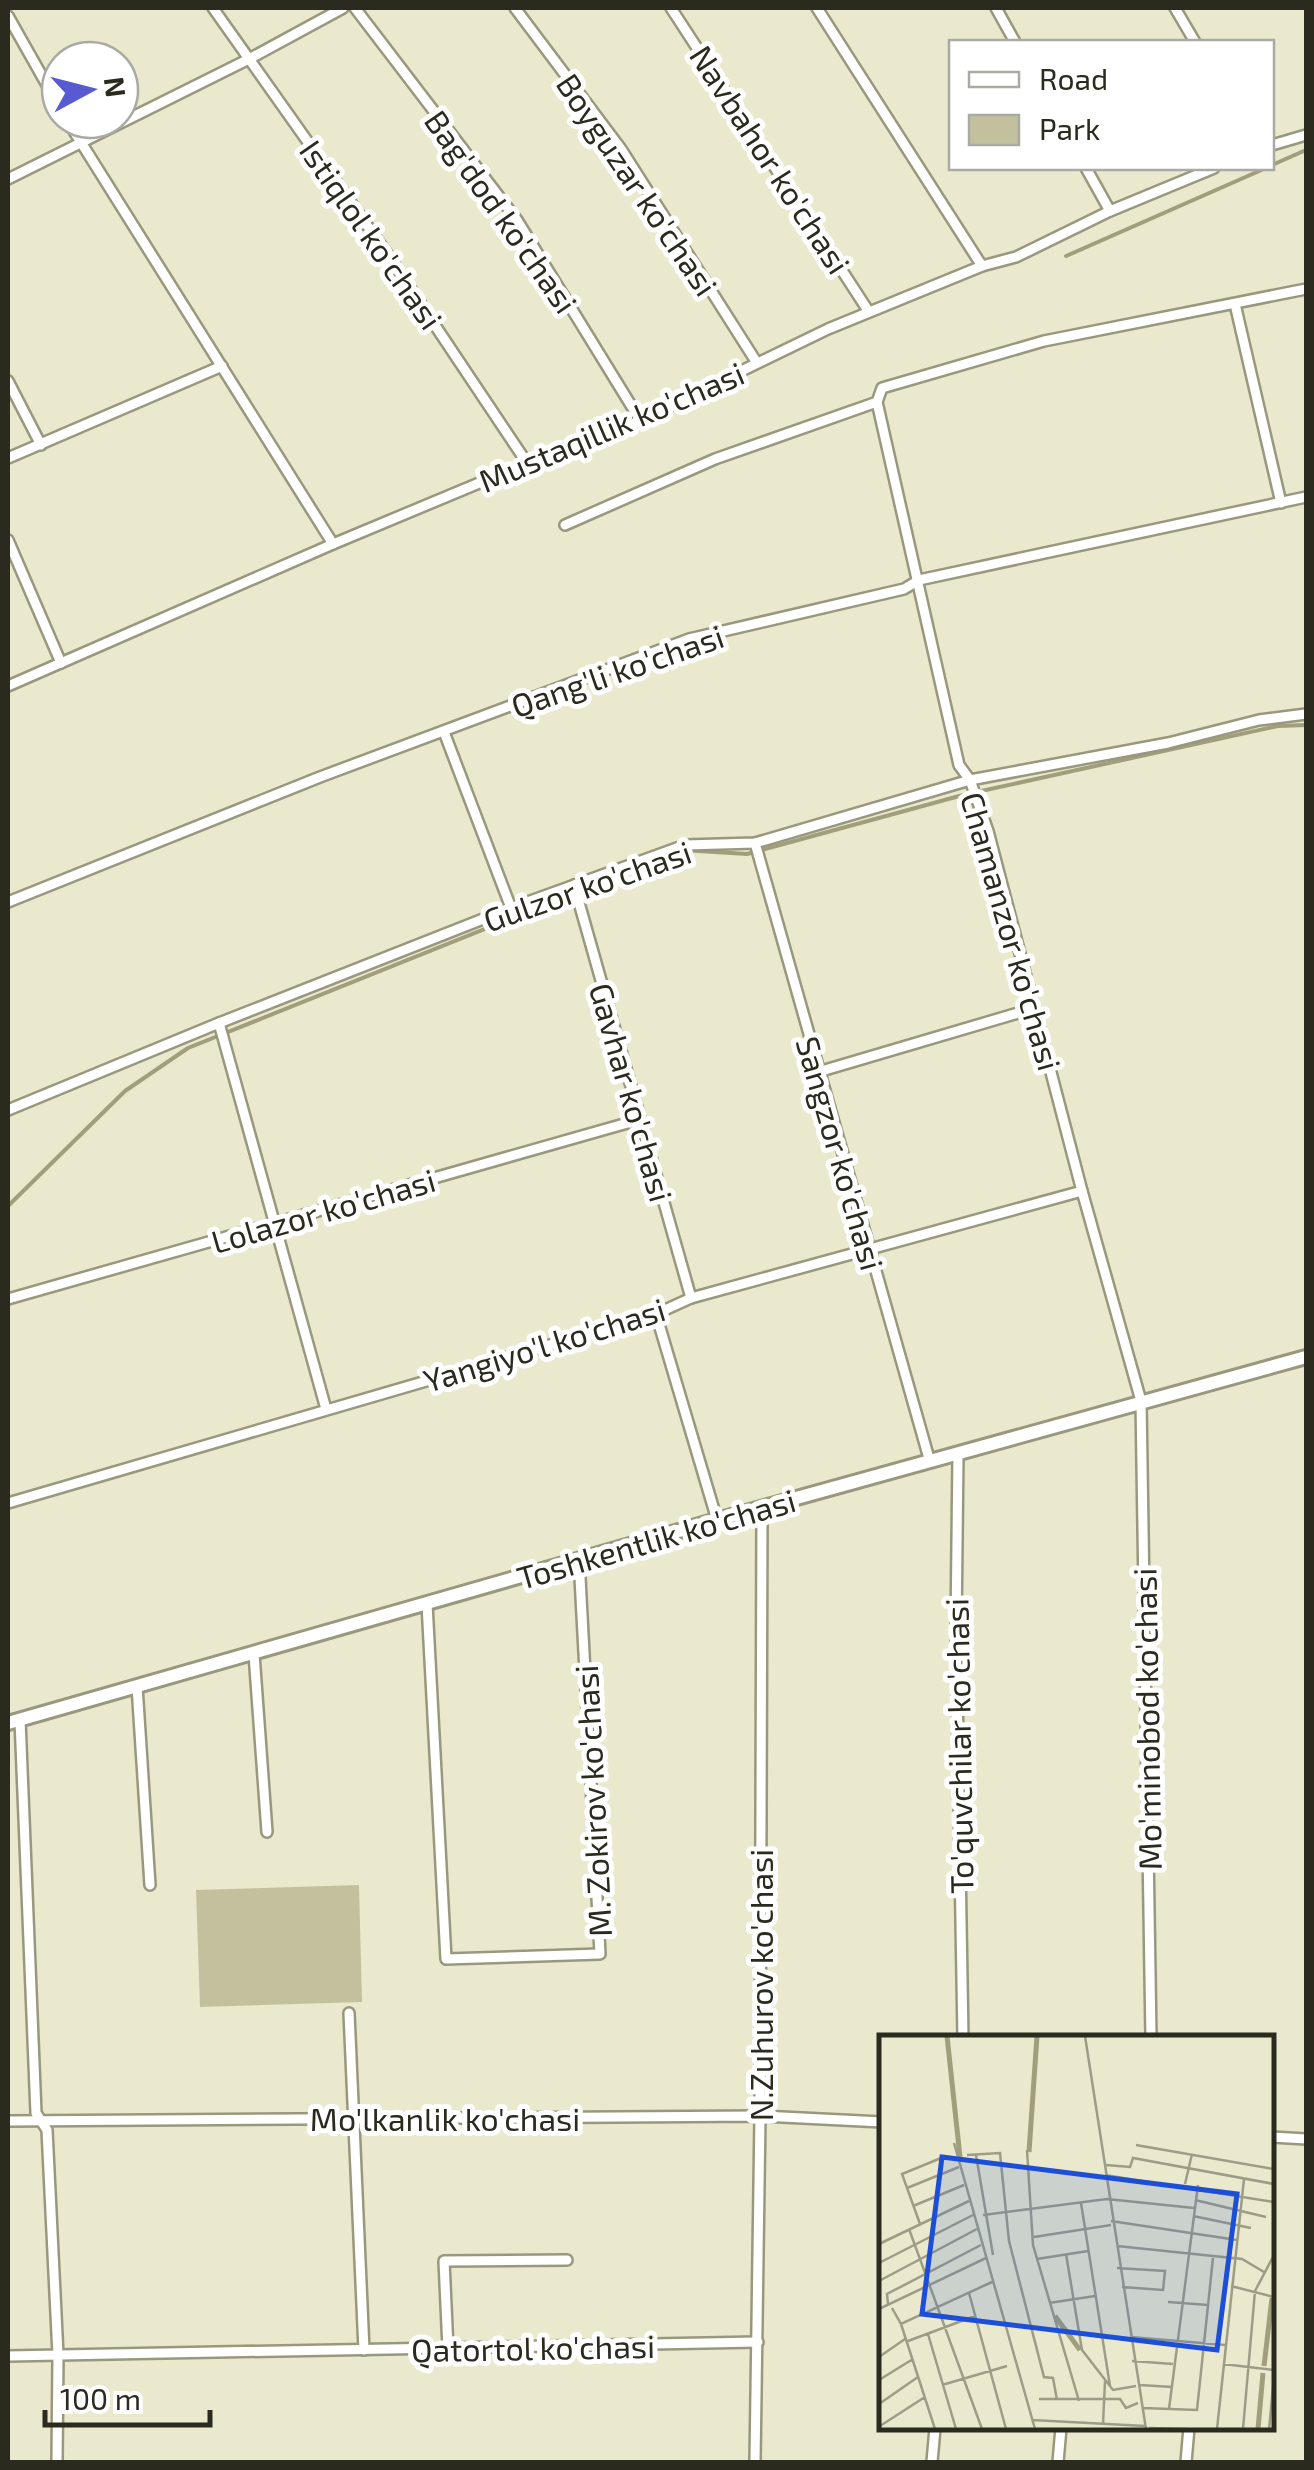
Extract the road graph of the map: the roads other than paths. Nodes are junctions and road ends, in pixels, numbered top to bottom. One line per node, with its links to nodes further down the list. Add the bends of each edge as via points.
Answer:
1 (213, 8): 12 (street, Istiqlol ko'chasi)
2 (344, 8): 12 (street)
3 (356, 8): 29 (street, Bag'dod ko'chasi, via 517,220)
4 (515, 8): 25 (street, Boyguzar ko'chasi, via 621,149)
5 (671, 8): 24 (street, Navbahor ko'chasi)
6 (817, 8): 21 (street)
7 (996, 8): 10 (street)
8 (1176, 8): 11 (street)
9 (8, 16): 13 (street)
10 (1014, 40)
11 (1194, 40)
12 (249, 58): 15 (street); 32 (street, Istiqlol ko'chasi)
13 (40, 73)
14 (1306, 134): 16 (street)
15 (80, 142): 19 (street); 26 (street)
16 (1274, 144)
17 (1087, 170): 20 (street)
18 (1209, 170): 20 (street, Mustaqillik ko'chasi)
19 (8, 179)
20 (1110, 211): 21 (street, Mustaqillik ko'chasi, via 1016,257)
21 (982, 266): 24 (street, Mustaqillik ko'chasi)
22 (1306, 290): 23 (street)
23 (1235, 304): 28 (street, via 1044,341 882,388); 34 (street)
24 (869, 312): 25 (street, Mustaqillik ko'chasi)
25 (758, 363): 29 (street, Mustaqillik ko'chasi)
26 (222, 366): 30 (street); 37 (street)
27 (8, 381): 30 (street)
28 (877, 402): 35 (street, via 715,458); 38 (street, Chamanzor ko'chasi)
29 (640, 420): 32 (street, Mustaqillik ko'chasi)
30 (41, 445): 31 (street)
31 (8, 458)
32 (528, 463): 37 (street, Mustaqillik ko'chasi)
33 (1306, 497): 34 (street, Qang'li ko'chasi)
34 (1280, 503): 38 (street, Qang'li ko'chasi)
35 (565, 525)
36 (8, 540): 39 (street)
37 (333, 544): 39 (street, Mustaqillik ko'chasi)
38 (919, 580): 42 (street, Qang'li ko'chasi, via 689,639); 43 (street, Chamanzor ko'chasi, via 960,765)
39 (60, 663): 40 (street, Mustaqillik ko'chasi)
40 (8, 686)
41 (1306, 714): 43 (street, Gulzor ko'chasi)
42 (444, 732): 46 (street, Qang'li ko'chasi); 47 (street)
43 (970, 780): 44 (street, Gulzor ko'chasi); 48 (street, Chamanzor ko'chasi)
44 (755, 843): 45 (street, Gulzor ko'chasi, via 685,845); 50 (street, Sangzor ko'chasi)
45 (574, 885): 47 (street, Gulzor ko'chasi); 52 (street, Gavhar ko'chasi)
46 (8, 902)
47 (511, 908): 49 (street, Gulzor ko'chasi)
48 (1035, 1008): 50 (street); 53 (street, Chamanzor ko'chasi)
49 (219, 1023): 51 (street, Gulzor ko'chasi); 54 (street)
50 (818, 1072): 55 (street, Sangzor ko'chasi)
51 (8, 1110)
52 (638, 1120): 54 (street, Lolazor ko'chasi); 56 (street, Gavhar ko'chasi)
53 (1082, 1191): 55 (street, Yangiyo'l ko'chasi); 60 (street, Chamanzor ko'chasi)
54 (276, 1224): 57 (street, Lolazor ko'chasi); 61 (street)
55 (868, 1249): 56 (street, Yangiyo'l ko'chasi); 63 (street, Sangzor ko'chasi)
56 (691, 1298): 58 (street, Yangiyo'l ko'chasi)
57 (8, 1299)
58 (656, 1314): 61 (street, Yangiyo'l ko'chasi); 66 (street)
59 (1306, 1357): 60 (main road, Toshkentlik ko'chasi)
60 (1141, 1401): 62 (main road, Toshkentlik ko'chasi); 76 (street, Mo'minobod ko'chasi)
61 (326, 1409): 64 (street, Yangiyo'l ko'chasi)
62 (958, 1455): 63 (main road, Toshkentlik ko'chasi); 75 (street, To'quvchilar ko'chasi)
63 (930, 1462): 65 (main road, Toshkentlik ko'chasi)
64 (8, 1502)
65 (762, 1508): 66 (main road, Toshkentlik ko'chasi); 77 (street, N.Zuhurov ko'chasi)
66 (718, 1520): 67 (main road, Toshkentlik ko'chasi)
67 (579, 1559): 68 (main road, Toshkentlik ko'chasi); 68 (street, M. Zokirov ko'chasi, via 600,1954 446,1959)
68 (427, 1604): 69 (main road, Toshkentlik ko'chasi)
69 (254, 1654): 70 (main road, Toshkentlik ko'chasi); 72 (street)
70 (137, 1686): 71 (main road, Toshkentlik ko'chasi); 73 (street)
71 (14, 1722): 79 (street)
72 (267, 1832)
73 (150, 1885)
74 (349, 2013): 78 (street)
75 (963, 2035)
76 (1151, 2035)
77 (760, 2116): 78 (street, Mo'lkanlik ko'chasi); 81 (street, Mo'lkanlik ko'chasi); 85 (street, N.Zuhurov ko'chasi)
78 (353, 2118): 79 (street, Mo'lkanlik ko'chasi); 87 (street)
79 (41, 2120): 80 (street, Mo'lkanlik ko'chasi); 88 (street, via 47,2130)
80 (8, 2121)
81 (879, 2122)
82 (1274, 2137): 83 (street)
83 (1306, 2139)
84 (567, 2260): 86 (street, via 444,2261)
85 (758, 2342): 86 (street, Qatortol ko'chasi); 94 (street, N.Zuhurov ko'chasi)
86 (448, 2349): 87 (street, Qatortol ko'chasi)
87 (364, 2350): 88 (street, Qatortol ko'chasi)
88 (58, 2355): 89 (street, Qatortol ko'chasi); 93 (street)
89 (8, 2356)
90 (936, 2430): 95 (street)
91 (1060, 2430): 96 (street)
92 (1189, 2430): 97 (street)
93 (56, 2462)
94 (755, 2462)
95 (932, 2462)
96 (1058, 2462)
97 (1186, 2462)

